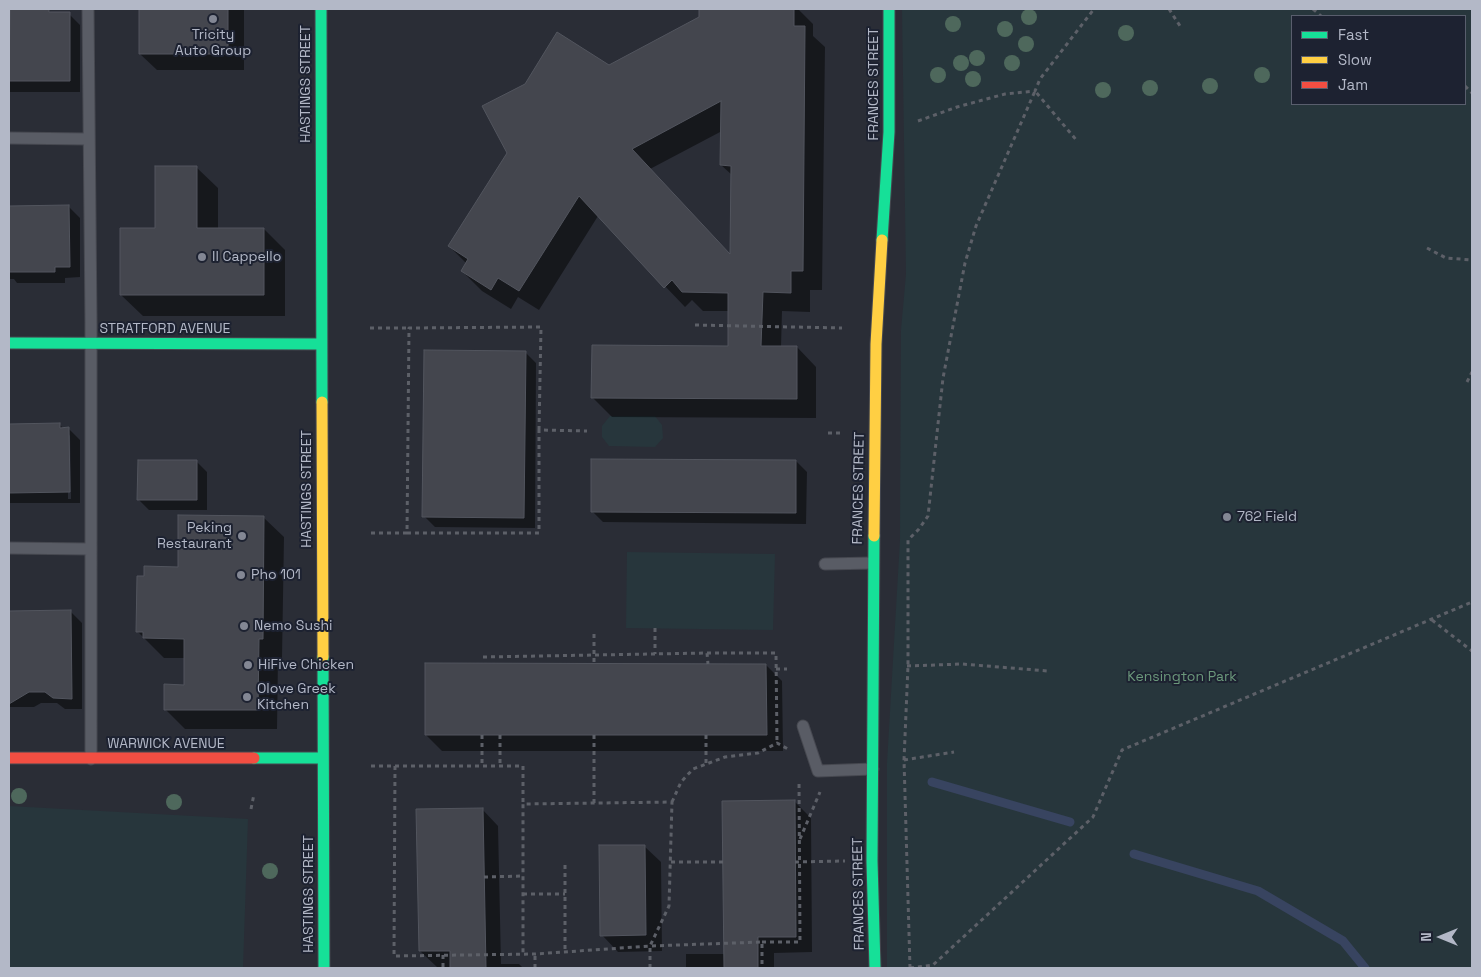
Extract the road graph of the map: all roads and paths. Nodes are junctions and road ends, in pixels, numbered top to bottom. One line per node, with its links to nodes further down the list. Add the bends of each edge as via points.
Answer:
1 (88, 9): 10 (lane)
2 (321, 9): 20 (street, HASTINGS STREET)
3 (890, 9): 8 (street, FRANCES STREET)
4 (1094, 9): 7 (path, via 1040,79)
5 (1169, 9): 6 (path)
6 (1180, 26)
7 (1035, 91): 8 (path, via 1005,94 957,106); 11 (path); 44 (path, via 976,226 965,262 942,378 928,516 908,540)
8 (890, 132): 31 (street, FRANCES STREET, via 877,326)
9 (9, 138): 10 (lane)
10 (88, 139): 19 (lane)
11 (1078, 142)
12 (1427, 248): 13 (path, via 1446,258)
13 (1472, 260)
14 (695, 325): 17 (path)
15 (370, 328): 16 (path)
16 (409, 328): 23 (path, via 540,327); 28 (path)
17 (842, 328)
18 (9, 343): 19 (street, STRATFORD AVENUE)
19 (91, 344): 20 (street, STRATFORD AVENUE); 30 (lane)
20 (321, 344): 58 (street, HASTINGS STREET)
21 (1472, 372): 22 (path)
22 (1467, 382)
23 (539, 430): 24 (path); 28 (path, via 539,533)
24 (587, 431)
25 (828, 433): 26 (path)
26 (843, 433)
27 (371, 533): 28 (path)
28 (407, 533)
29 (9, 548): 30 (lane)
30 (90, 549): 59 (lane)
31 (874, 563): 32 (lane); 45 (street, FRANCES STREET)
32 (825, 564)
33 (1472, 602): 34 (path)
34 (1432, 620): 37 (path); 96 (path, via 1122,750 1093,817 933,965)
35 (655, 628): 39 (path)
36 (594, 634): 40 (path)
37 (1472, 651)
38 (707, 653): 39 (path); 43 (path); 46 (path, via 776,653)
39 (655, 654): 40 (path)
40 (594, 655): 41 (path); 42 (path)
41 (483, 656)
42 (594, 664)
43 (708, 664)
44 (908, 666): 45 (path); 48 (path, via 962,664); 60 (path)
45 (874, 667): 66 (street, FRANCES STREET)
46 (776, 669): 47 (path); 54 (path)
47 (787, 669)
48 (1048, 671)
49 (803, 726): 67 (lane, via 818,772)
50 (482, 735): 64 (path)
51 (500, 735): 65 (path)
52 (594, 736): 71 (path)
53 (706, 736): 61 (path)
54 (776, 743): 55 (path); 61 (path, via 758,753)
55 (792, 751)
56 (954, 752): 60 (path)
57 (9, 758): 59 (street, WARWICK AVENUE)
58 (323, 758): 59 (street, WARWICK AVENUE); 90 (street, HASTINGS STREET)
59 (91, 760)
60 (904, 760): 96 (path)
61 (706, 763): 70 (path, via 693,769 681,782)
62 (371, 766): 63 (path)
63 (395, 766): 64 (path); 89 (path, via 394,956)
64 (482, 766): 65 (path)
65 (500, 766): 72 (path, via 523,766)
66 (873, 769): 67 (lane); 75 (street, FRANCES STREET)
67 (830, 771): 74 (path)
68 (799, 774): 74 (path)
69 (254, 794): 73 (path)
70 (672, 802): 71 (path); 76 (path)
71 (594, 803): 72 (path)
72 (523, 804): 80 (path)
73 (251, 809)
74 (800, 840): 78 (path)
75 (872, 861): 78 (path); 95 (street, FRANCES STREET)
76 (671, 862): 77 (path); 85 (path, via 669,906)
77 (723, 862)
78 (798, 862): 84 (path, via 800,942)
79 (565, 865): 83 (path)
80 (523, 876): 81 (path); 82 (path)
81 (484, 877)
82 (523, 894): 83 (path); 87 (path)
83 (565, 894): 86 (path)
84 (762, 942): 85 (path); 94 (path)
85 (650, 946): 86 (path); 93 (path)
86 (565, 952): 88 (path)
87 (523, 954): 88 (path); 89 (path)
88 (535, 954): 92 (path)
89 (443, 955): 91 (path)
90 (324, 968)
91 (443, 968)
92 (535, 968)
93 (650, 968)
94 (762, 968)
95 (875, 968)
96 (910, 968)

